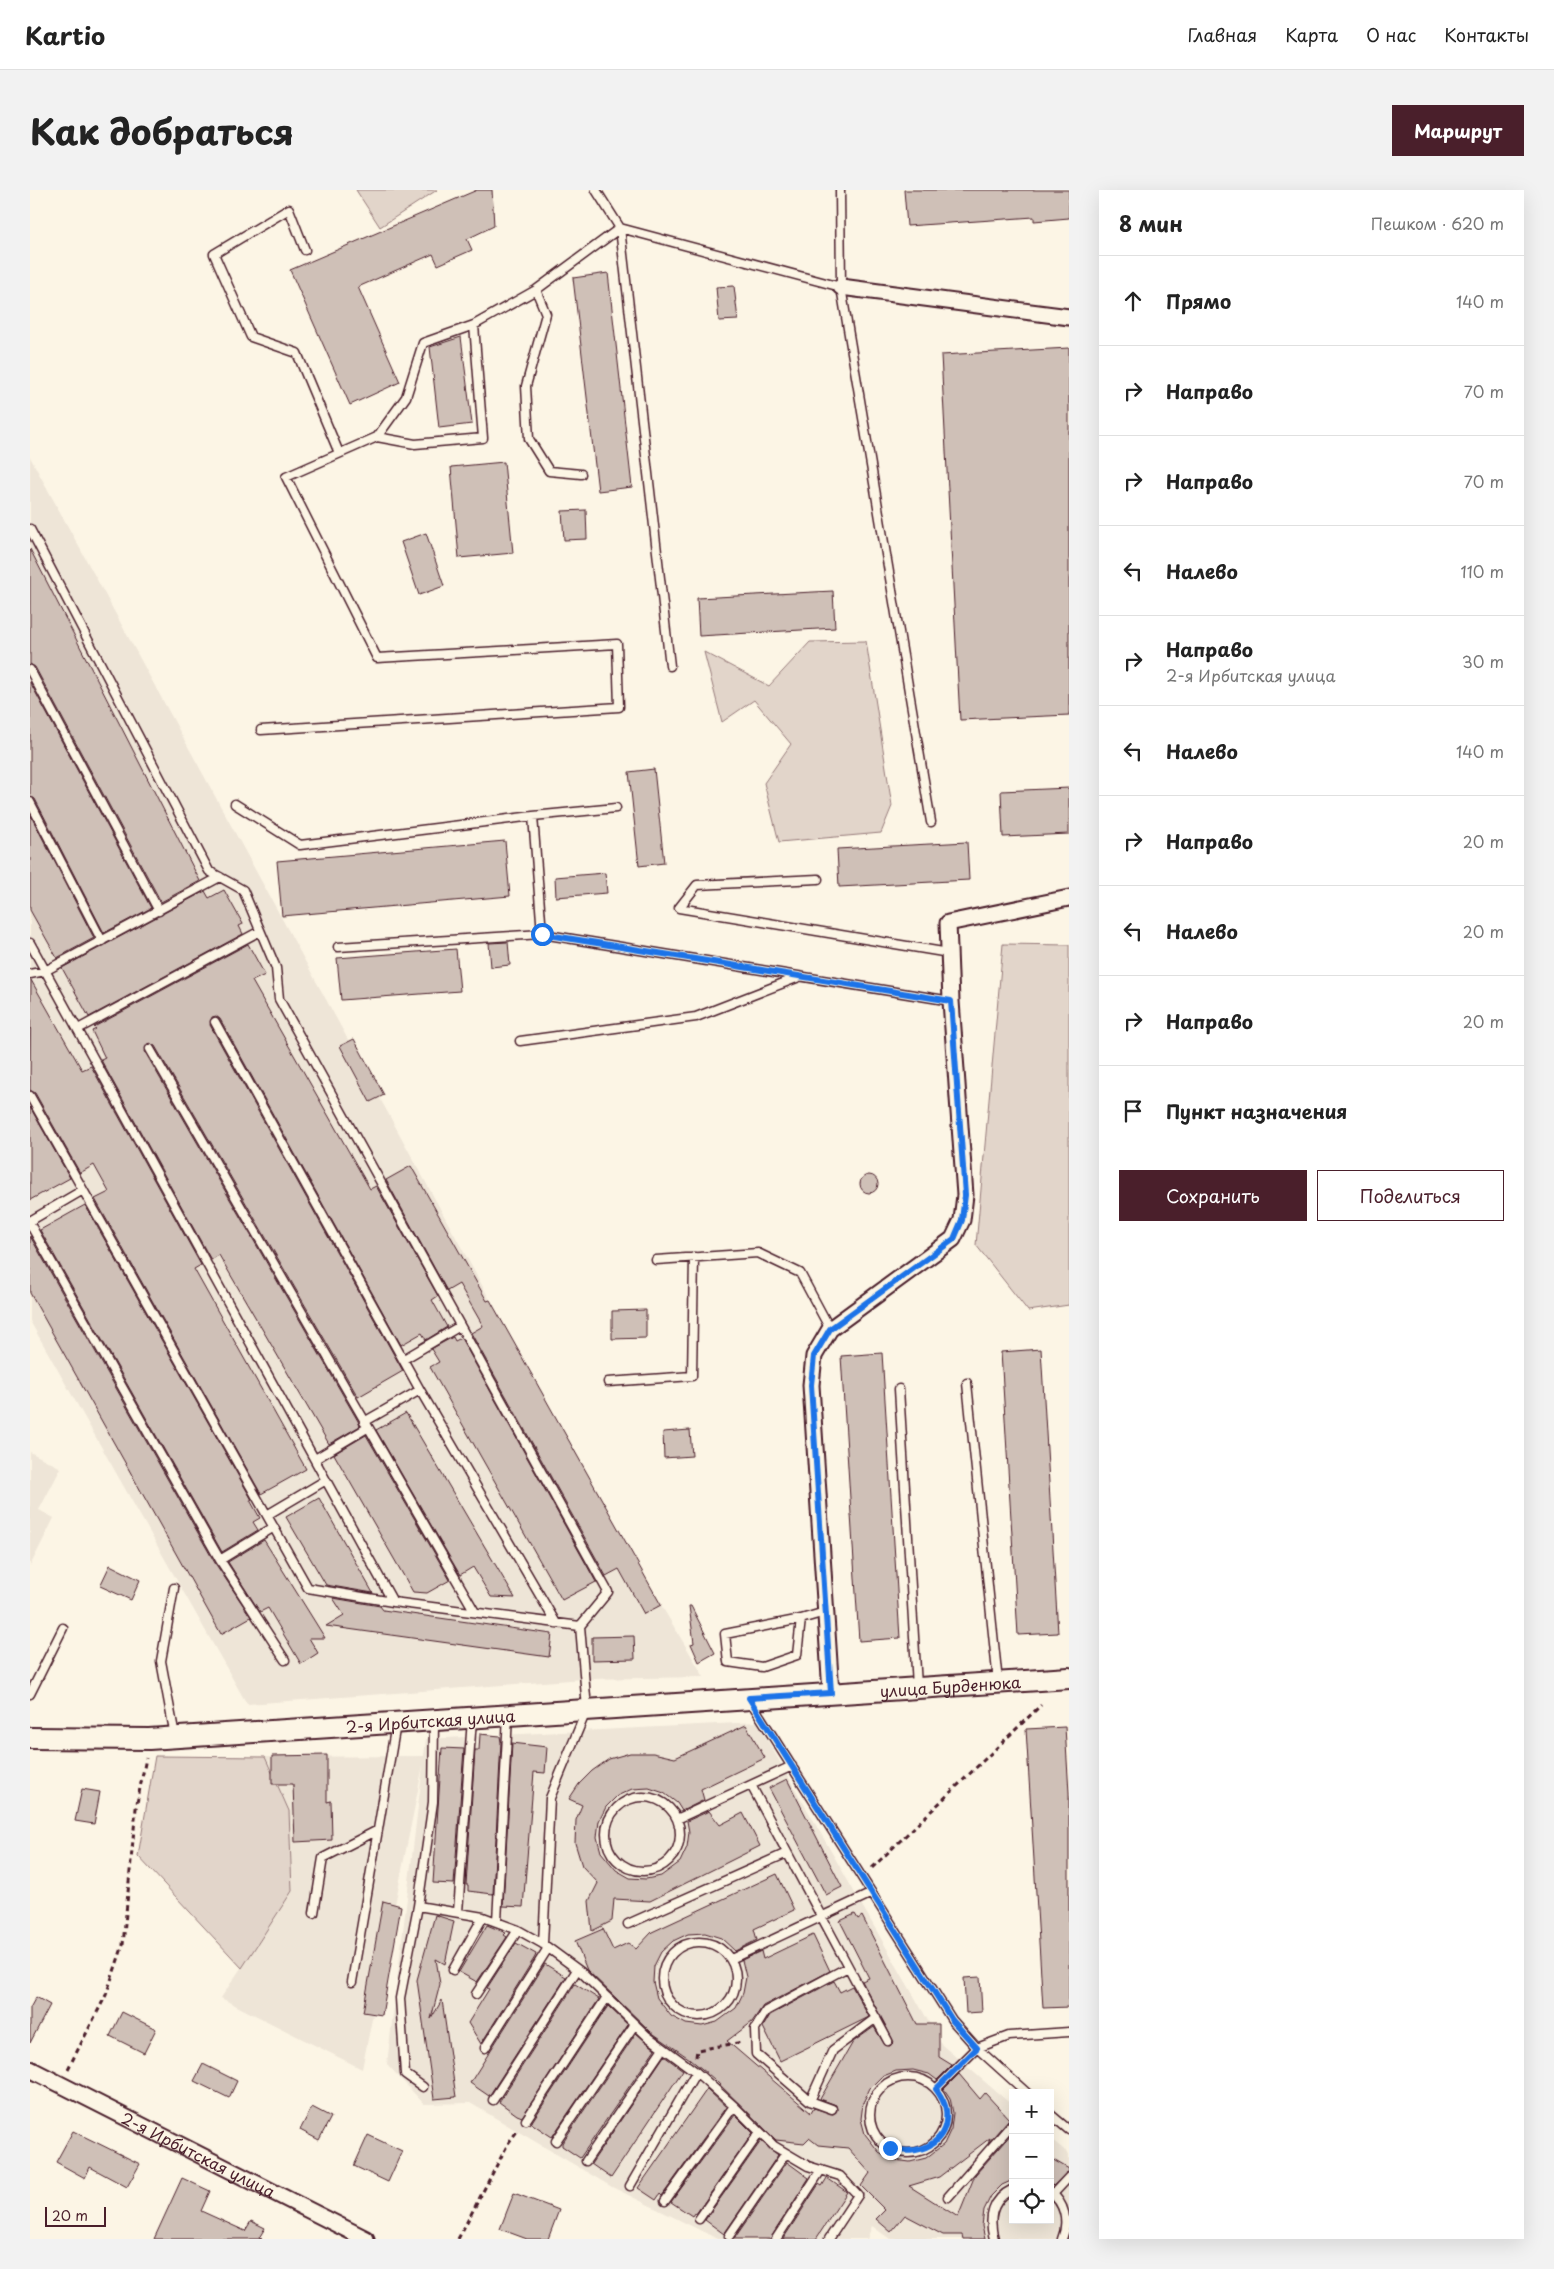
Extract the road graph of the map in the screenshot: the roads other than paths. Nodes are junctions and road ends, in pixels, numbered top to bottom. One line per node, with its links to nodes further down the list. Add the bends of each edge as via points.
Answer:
1 (596, 190): 3 (lane)
2 (840, 190): 5 (lane)
3 (620, 228): 5 (lane); 6 (lane); 13 (lane)
4 (305, 250): 10 (lane, via 289,209 214,254 251,337 297,353)
5 (842, 287): 7 (street); 20 (lane)
6 (536, 290): 8 (lane); 11 (lane, via 546,314 526,386 529,439 549,470)
7 (1069, 316)
8 (474, 325): 9 (lane, via 423,342 406,397); 9 (lane, via 483,438 414,444)
9 (377, 437): 10 (lane)
10 (340, 453): 15 (lane, via 286,477 377,658 617,644 619,707)
11 (582, 474)
12 (30, 529): 21 (lane, via 208,871)
13 (670, 666)
14 (30, 670): 24 (lane)
15 (261, 730)
16 (30, 802): 27 (lane)
17 (235, 804): 19 (lane, via 300,845)
18 (616, 808): 19 (lane)
19 (533, 816): 26 (lane)
20 (931, 822)
21 (220, 878): 24 (lane); 25 (lane, via 243,890)
22 (818, 880): 30 (lane, via 697,885 679,908)
23 (1069, 898): 30 (street, via 948,923)
24 (159, 911): 27 (lane)
25 (260, 931): 36 (lane); 44 (lane, via 276,968 278,999)
26 (542, 934): 29 (lane); 33 (lane)
27 (102, 941): 31 (lane)
28 (30, 943): 31 (lane)
29 (338, 947)
30 (949, 953): 34 (street)
31 (46, 971): 32 (lane); 36 (lane)
32 (30, 974)
33 (800, 976): 34 (lane); 37 (lane, via 696,1017)
34 (951, 1001): 45 (street, via 965,1195 962,1220 954,1239)
35 (215, 1022): 46 (lane)
36 (78, 1030): 52 (lane)
37 (520, 1041)
38 (150, 1049): 51 (lane)
39 (30, 1096): 40 (lane)
40 (83, 1190): 41 (lane); 54 (lane)
41 (30, 1222): 56 (lane)
42 (694, 1257): 43 (lane); 45 (lane, via 758,1253 800,1272); 47 (lane, via 692,1376)
43 (656, 1260)
44 (460, 1326): 46 (lane); 63 (lane, via 608,1592)
45 (830, 1329): 60 (street, via 814,1356 811,1385)
46 (404, 1358): 50 (lane)
47 (608, 1382)
48 (967, 1383): 67 (lane)
49 (899, 1389): 68 (lane)
50 (420, 1390): 51 (lane); 62 (lane)
51 (365, 1425): 52 (lane); 59 (lane)
52 (314, 1459): 53 (lane)
53 (326, 1480): 54 (lane); 58 (lane)
54 (267, 1515): 55 (lane)
55 (274, 1527): 56 (lane); 58 (lane, via 308,1588)
56 (220, 1560): 65 (lane)
57 (174, 1588): 77 (lane, via 161,1661)
58 (393, 1602): 59 (lane)
59 (475, 1612): 62 (lane)
60 (825, 1612): 61 (lane); 69 (street)
61 (801, 1619): 61 (lane, via 725,1634 728,1662 762,1667 797,1656)
62 (556, 1623): 63 (lane)
63 (580, 1626): 72 (lane)
64 (63, 1628): 70 (lane)
65 (285, 1660)
66 (1069, 1678): 67 (street, улица Бурденюка)
67 (998, 1682): 68 (street, улица Бурденюка)
68 (918, 1687): 69 (street, улица Бурденюка)
69 (831, 1693): 71 (street, 2-я Ирбитская улица)
70 (30, 1694)
71 (749, 1698): 72 (street, 2-я Ирбитская улица); 79 (lane)
72 (587, 1709): 73 (street, 2-я Ирбитская улица); 93 (lane, via 550,1798)
73 (508, 1714): 74 (street, 2-я Ирбитская улица); 90 (lane)
74 (472, 1717): 75 (street, 2-я Ирбитская улица); 86 (lane)
75 (434, 1720): 76 (street, 2-я Ирбитская улица); 85 (lane, via 432,1802)
76 (396, 1722): 77 (street, 2-я Ирбитская улица); 82 (lane)
77 (175, 1737): 78 (street, 2-я Ирбитская улица)
78 (30, 1738)
79 (792, 1766): 80 (lane); 84 (lane)
80 (751, 1785): 81 (lane); 83 (lane)
81 (677, 1819): 81 (lane, via 669,1806 658,1799 632,1798 620,1804 608,1819 605,1838 609,1851 625,1867 637,1871 650,1871 662,1866 680,1843)
82 (378, 1830): 87 (lane, via 323,1858); 98 (lane)
83 (787, 1853): 88 (lane); 91 (lane)
84 (872, 1894): 88 (lane); 107 (lane, via 952,2020)
85 (418, 1906): 86 (lane); 110 (lane, via 400,1998 405,2074)
86 (458, 1912): 89 (lane)
87 (314, 1913)
88 (821, 1916): 94 (lane); 95 (lane)
89 (483, 1917): 90 (lane); 96 (lane)
90 (497, 1921): 92 (lane)
91 (628, 1924)
92 (518, 1930): 93 (lane); 99 (lane)
93 (546, 1946): 97 (lane); 105 (lane)
94 (731, 1960): 94 (lane, via 720,1948 702,1941 688,1942 668,1958 662,1970 666,1996 681,2012 694,2016 707,2016 719,2011 731,2000 736,1988 737,1974)
95 (848, 1967): 101 (lane); 114 (lane, via 766,2011 755,2028 756,2054)
96 (453, 1970)
97 (577, 1970): 100 (lane); 113 (lane)
98 (352, 1982)
99 (476, 1994)
100 (607, 1997): 102 (lane); 118 (lane)
101 (876, 2018): 104 (lane); 114 (lane, via 833,2050)
102 (635, 2024): 106 (lane); 122 (lane)
103 (1069, 2032): 107 (lane, via 1009,2036)
104 (888, 2041)
105 (484, 2048)
106 (663, 2048): 109 (lane); 124 (lane)
107 (977, 2048): 111 (lane); 112 (lane)
108 (30, 2069): 135 (street, 2-я Ирбитская улица)
109 (696, 2072): 115 (lane); 127 (lane)
110 (423, 2087)
111 (936, 2089): 111 (lane, via 923,2080 910,2077 897,2078 885,2084 876,2094 870,2119 882,2142 902,2152 915,2152 928,2147 940,2136 946,2110)
112 (1023, 2089)
113 (493, 2100)
114 (810, 2101): 116 (lane)
115 (734, 2106): 121 (lane); 132 (lane)
116 (832, 2110)
117 (1054, 2117): 120 (lane)
118 (526, 2120)
119 (1009, 2128): 131 (lane)
120 (1069, 2130)
121 (760, 2132): 123 (lane); 133 (lane)
122 (556, 2141)
123 (786, 2153): 125 (lane); 134 (lane)
124 (586, 2161)
125 (821, 2170): 136 (lane); 137 (lane, via 840,2176 858,2196)
126 (1069, 2177): 129 (lane)
127 (630, 2186)
128 (1009, 2190): 138 (lane, via 996,2202 991,2214 990,2227)
129 (1054, 2191)
130 (1054, 2196): 139 (lane, via 1066,2218 1066,2232)
131 (948, 2198)
132 (665, 2201)
133 (698, 2220)
134 (729, 2236)
135 (366, 2239)
136 (776, 2239)
137 (828, 2239)
138 (994, 2239)
139 (1062, 2239)

